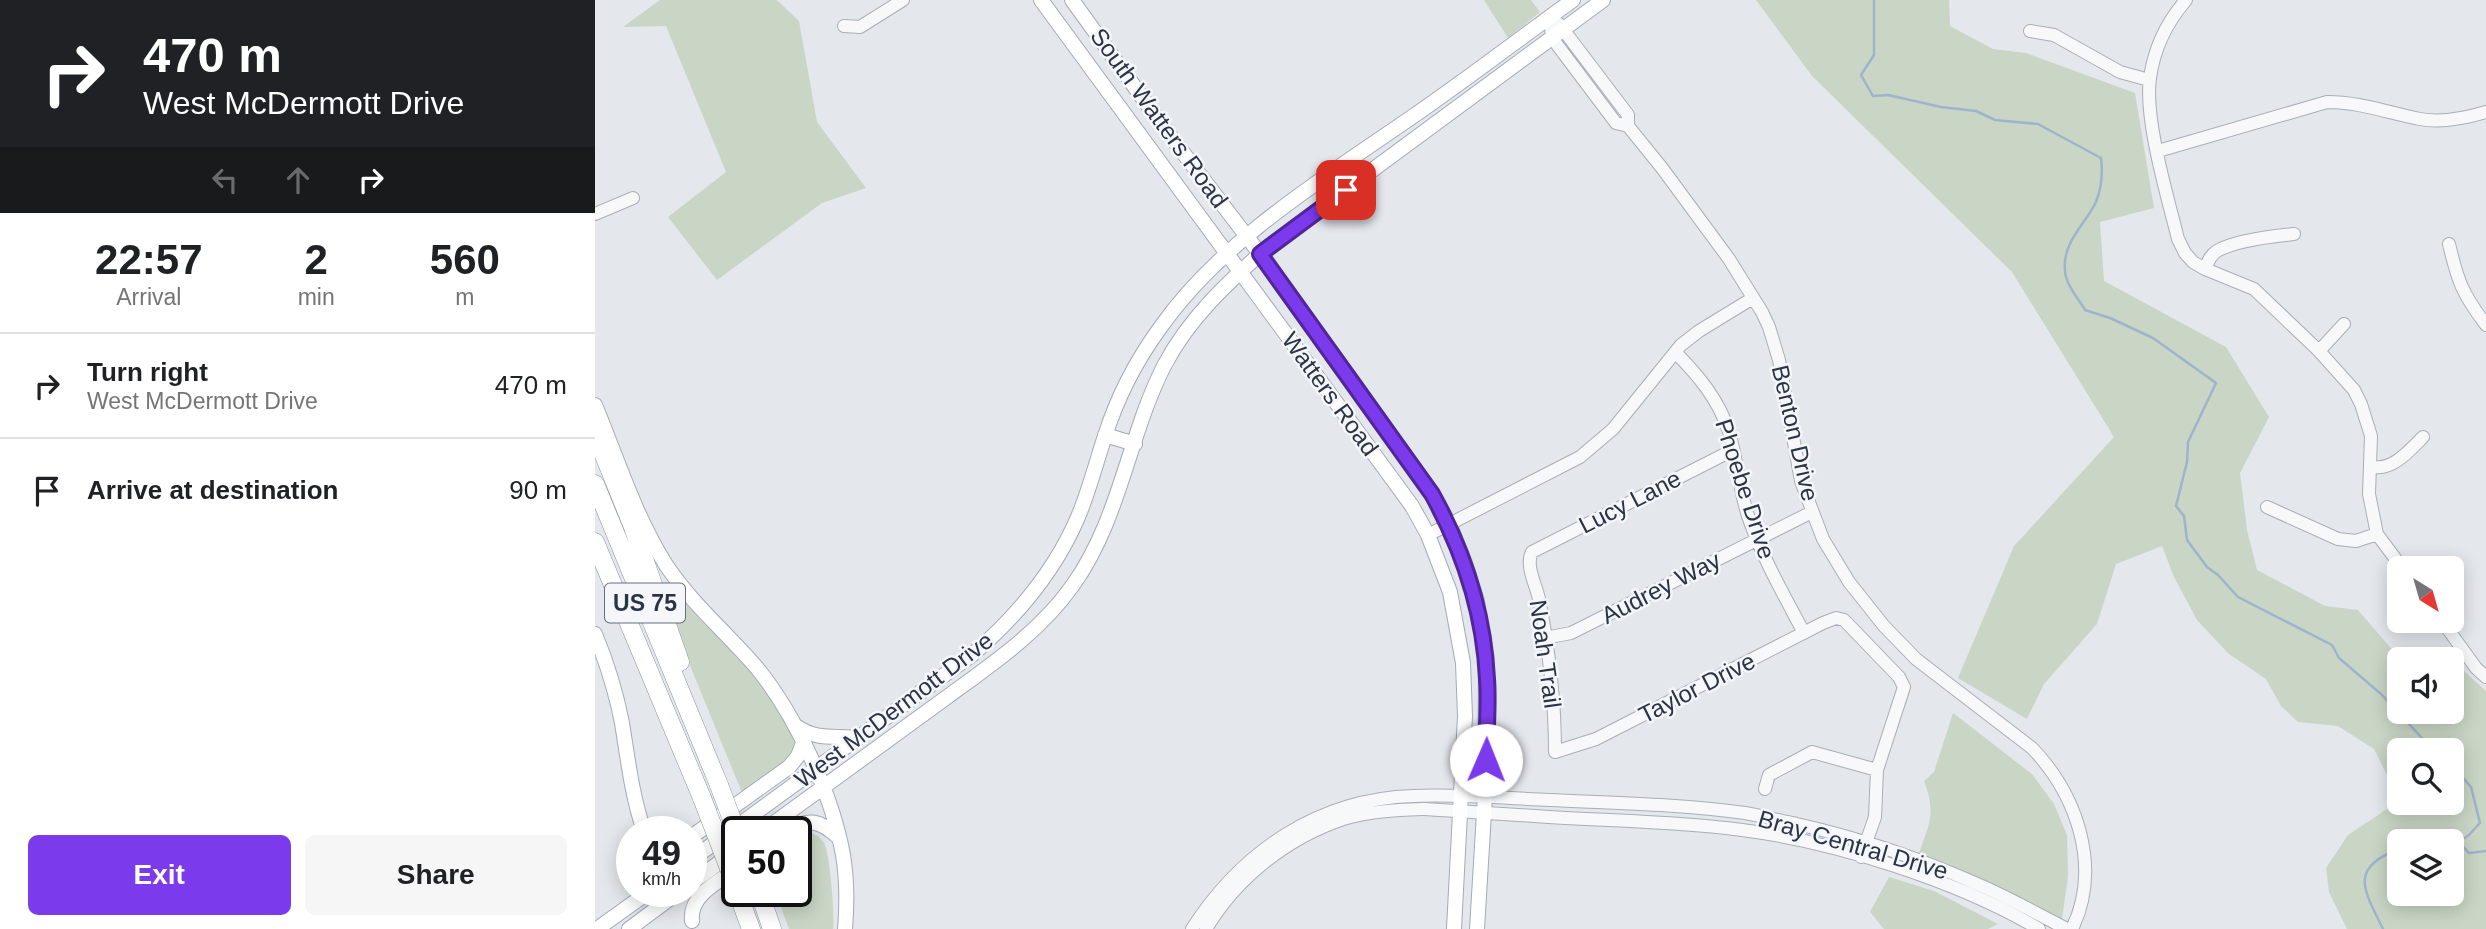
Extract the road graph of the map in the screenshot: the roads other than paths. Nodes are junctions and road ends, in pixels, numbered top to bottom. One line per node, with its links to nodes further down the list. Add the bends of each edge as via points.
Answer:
1 (903, 0): 8 (street, via 860,27)
2 (1041, 0): 15 (main road, Watters Road)
3 (1072, 0): 13 (main road, South Watters Road)
4 (1573, 0): 7 (main road, West McDermott Drive)
5 (1603, 0): 10 (main road, West McDermott Drive)
6 (2186, 0): 11 (street, via 2167,27)
7 (1550, 16): 10 (street, Benton Drive); 14 (main road, West McDermott Drive)
8 (844, 26)
9 (2030, 31): 11 (street, via 2054,35 2120,72)
10 (1558, 33): 17 (main road, West McDermott Drive); 27 (street, Benton Drive, via 1628,115 1628,126 1722,249)
11 (2149, 80): 16 (street)
12 (2486, 113): 16 (street, via 2422,119 2349,102 2327,102)
13 (1165, 129): 15 (street); 21 (main road, South Watters Road)
14 (1381, 137): 17 (main road); 21 (main road, West McDermott Drive)
15 (1146, 142): 23 (main road, Watters Road)
16 (2158, 151): 25 (street, via 2178,239 2193,262)
17 (1393, 154): 24 (main road, West McDermott Drive)
18 (632, 198): 19 (street)
19 (595, 214)
20 (2294, 234): 25 (street, via 2218,251)
21 (1246, 237): 23 (main road, West McDermott Drive); 24 (main road, Watters Road)
22 (2449, 244): 29 (street, via 2458,282)
23 (1227, 253): 26 (main road, Watters Road); 34 (main road, West McDermott Drive, via 1159,329 1121,395)
24 (1260, 254): 26 (main road, West McDermott Drive); 42 (main road, Watters Road)
25 (2205, 269): 30 (street, via 2254,289)
26 (1240, 271): 36 (main road, West McDermott Drive, via 1200,312 1176,346 1152,393); 44 (main road, Watters Road, via 1412,506)
27 (1753, 298): 31 (street, via 1699,331); 41 (street, Benton Drive, via 1769,327 1779,360 1801,481)
28 (2344, 324): 30 (street)
29 (2486, 325)
30 (2319, 351): 38 (street, via 2361,404 2371,436)
31 (1675, 352): 37 (street, Phoebe Drive, via 1718,405); 42 (street, via 1613,429 1580,457)
32 (595, 405): 57 (main road, via 665,563 697,606 757,669)
33 (595, 433): 56 (highway, via 678,652)
34 (1105, 435): 36 (main road); 49 (main road, West McDermott Drive, via 1089,489 1052,566)
35 (2423, 437): 38 (street, via 2392,464)
36 (1135, 444): 54 (main road, West McDermott Drive, via 1098,545 1053,610)
37 (1733, 450): 45 (street, Phoebe Drive); 47 (street, Lucy Lane)
38 (2371, 466): 43 (street, via 2369,494)
39 (595, 484): 56 (highway, US 75)
40 (2267, 507): 43 (street, via 2338,539 2356,541)
41 (1812, 512): 45 (street, Audrey Way); 98 (street, Benton Drive, via 1849,582 1891,634 1933,673 2032,748 2063,786 2083,848 2080,907)
42 (1449, 523): 44 (street); 66 (main road, Watters Road, via 1465,562 1482,632 1487,682)
43 (2377, 534): 48 (street)
44 (1428, 535): 65 (main road, Watters Road, via 1450,592 1460,638 1465,716)
45 (1759, 540): 50 (street, Phoebe Drive); 53 (street, Audrey Way, via 1571,633)
46 (595, 542): 79 (highway, US 75, bridge)
47 (1530, 556): 53 (street, Noah Trail)
48 (2393, 556)
49 (997, 633): 54 (main road); 58 (main road, West McDermott Drive)
50 (1804, 633): 60 (street, Taylor Drive, via 1596,739); 62 (street, Taylor Drive, via 1836,618 1850,624 1899,677 1904,687)
51 (595, 634): 70 (main road, via 618,703)
52 (2451, 634): 55 (street)
53 (1545, 638): 60 (street, Noah Trail)
54 (1011, 650): 63 (main road, West McDermott Drive)
55 (2486, 677)
56 (695, 723): 71 (highway, US 75, bridge)
57 (796, 726): 58 (main road, via 823,737); 59 (main road)
58 (859, 738): 61 (main road, West McDermott Drive)
59 (803, 743): 61 (main road); 74 (main road, via 789,767)
60 (1555, 752)
61 (815, 770): 63 (main road); 78 (main road, West McDermott Drive)
62 (1877, 770): 64 (street, via 1812,752 1769,775); 77 (street, via 1875,817)
63 (823, 789): 72 (main road, West McDermott Drive); 76 (main road)
64 (1765, 789)
65 (1460, 795): 66 (street, Bray Central Drive); 67 (street, Bray Central Drive); 68 (main road, Watters Road)
66 (1485, 796): 69 (main road, Watters Road); 77 (street, Bray Central Drive, via 1748,813)
67 (1361, 803): 75 (street, via 1353,813); 93 (street, via 1299,826 1263,848 1223,886)
68 (1460, 811): 69 (street, Bray Central Drive); 75 (street, Bray Central Drive, via 1393,810 1345,818); 95 (main road, Watters Road)
69 (1483, 812): 80 (street, Bray Central Drive, via 1745,830); 96 (main road, Watters Road)
70 (639, 816)
71 (731, 816)
72 (784, 816)
73 (812, 821): 76 (main road, via 828,827)
74 (707, 826)
75 (1320, 829): 94 (street, via 1270,858 1229,895)
76 (839, 838): 92 (main road, via 846,881)
77 (1867, 844): 80 (street); 98 (street, Bray Central Drive, via 1955,874)
78 (707, 848)
79 (721, 849)
80 (1861, 857): 97 (street, Bray Central Drive, via 1976,896)
81 (721, 880): 87 (main road, via 699,896 691,911)
82 (628, 907): 88 (main road)
83 (656, 907): 89 (main road)
84 (684, 907): 87 (main road)
85 (743, 907): 90 (highway, US 75)
86 (764, 907): 91 (highway)
87 (695, 925)
88 (597, 929)
89 (629, 929)
90 (751, 929)
91 (772, 929)
92 (845, 929)
93 (1192, 929)
94 (1206, 929)
95 (1454, 929)
96 (1477, 929)
97 (2039, 929)
98 (2069, 929)

